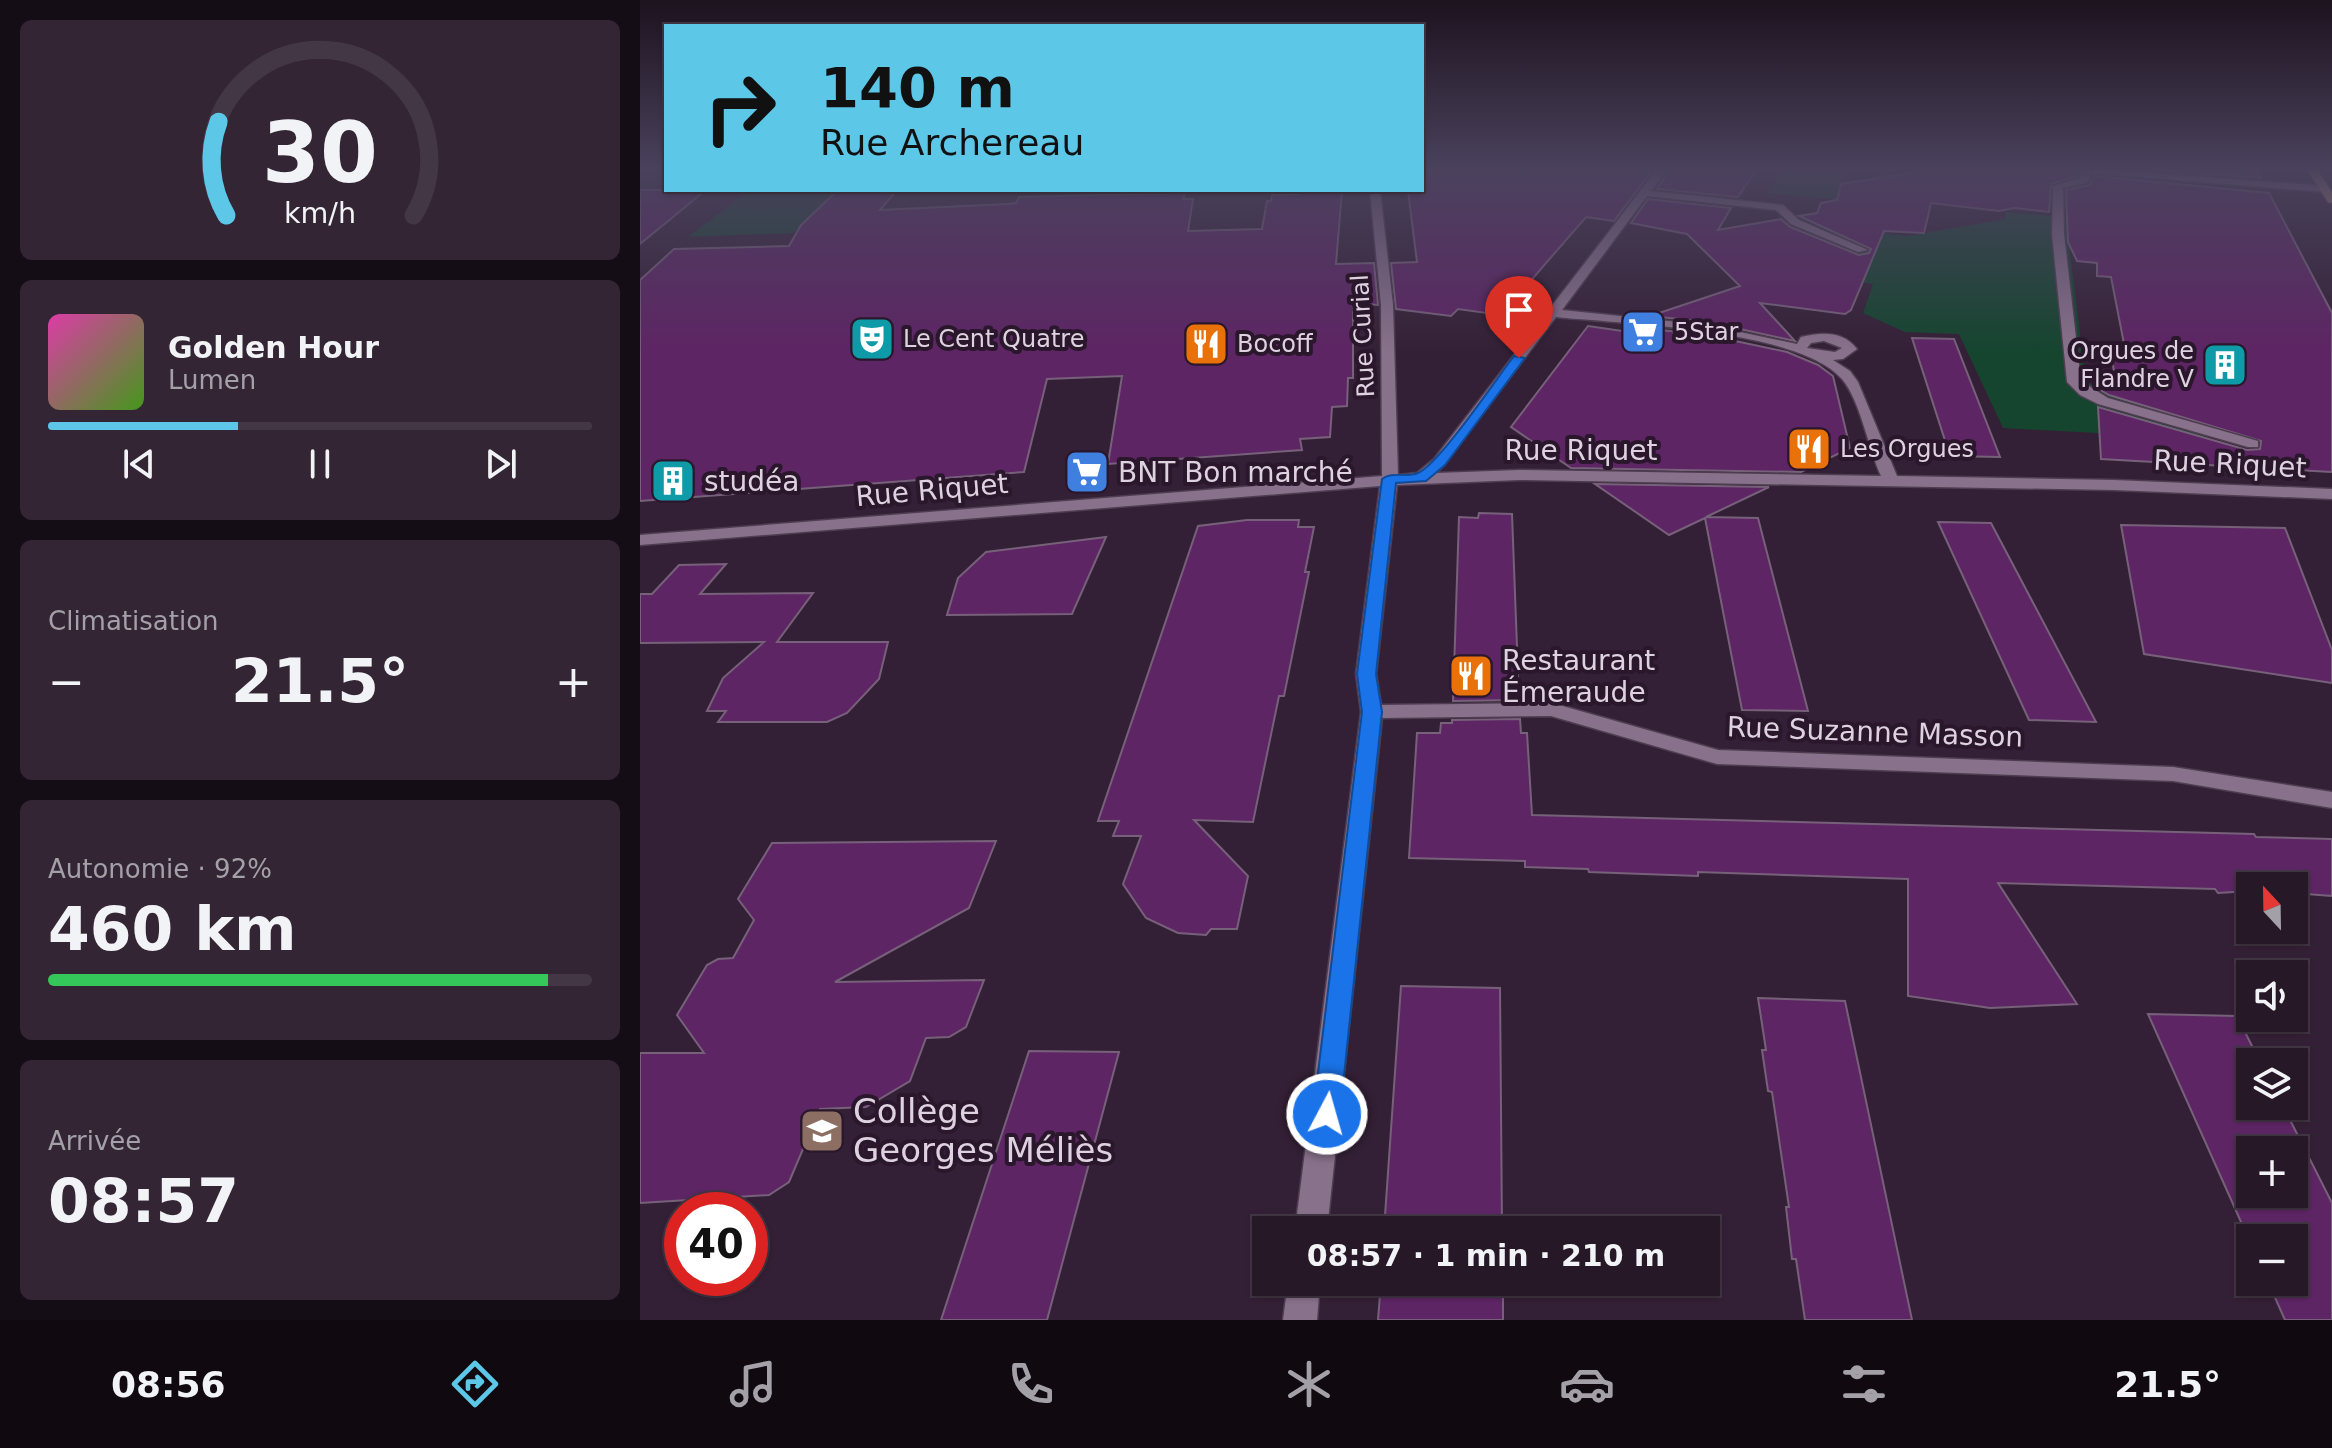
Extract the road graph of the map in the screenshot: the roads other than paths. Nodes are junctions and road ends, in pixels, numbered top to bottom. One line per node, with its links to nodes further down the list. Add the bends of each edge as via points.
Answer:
1 (1379, 230): 9 (street, Rue Curial, via 1387,305)
2 (1616, 230): 6 (street)
3 (1815, 230): 5 (street)
4 (2058, 230): 7 (street, via 2074,382 2103,401)
5 (1862, 250)
6 (1553, 313): 8 (street, via 1440,462); 10 (street, via 1761,336 1807,353 1847,375)
7 (2253, 444)
8 (1421, 478): 9 (street, Rue Riquet); 10 (street, Rue Riquet)
9 (1389, 479): 12 (street, Rue Riquet); 13 (street, Rue Curial, via 1366,674)
10 (1891, 481): 11 (street, Rue Riquet)
11 (2332, 494)
12 (640, 540)
13 (1372, 712): 14 (street, Rue Suzanne Masson, via 1552,709 1717,757 2173,774); 15 (street, Rue Curial)
14 (2332, 800)
15 (1313, 1216)
16 (1303, 1296): 17 (street)
17 (1300, 1320)

